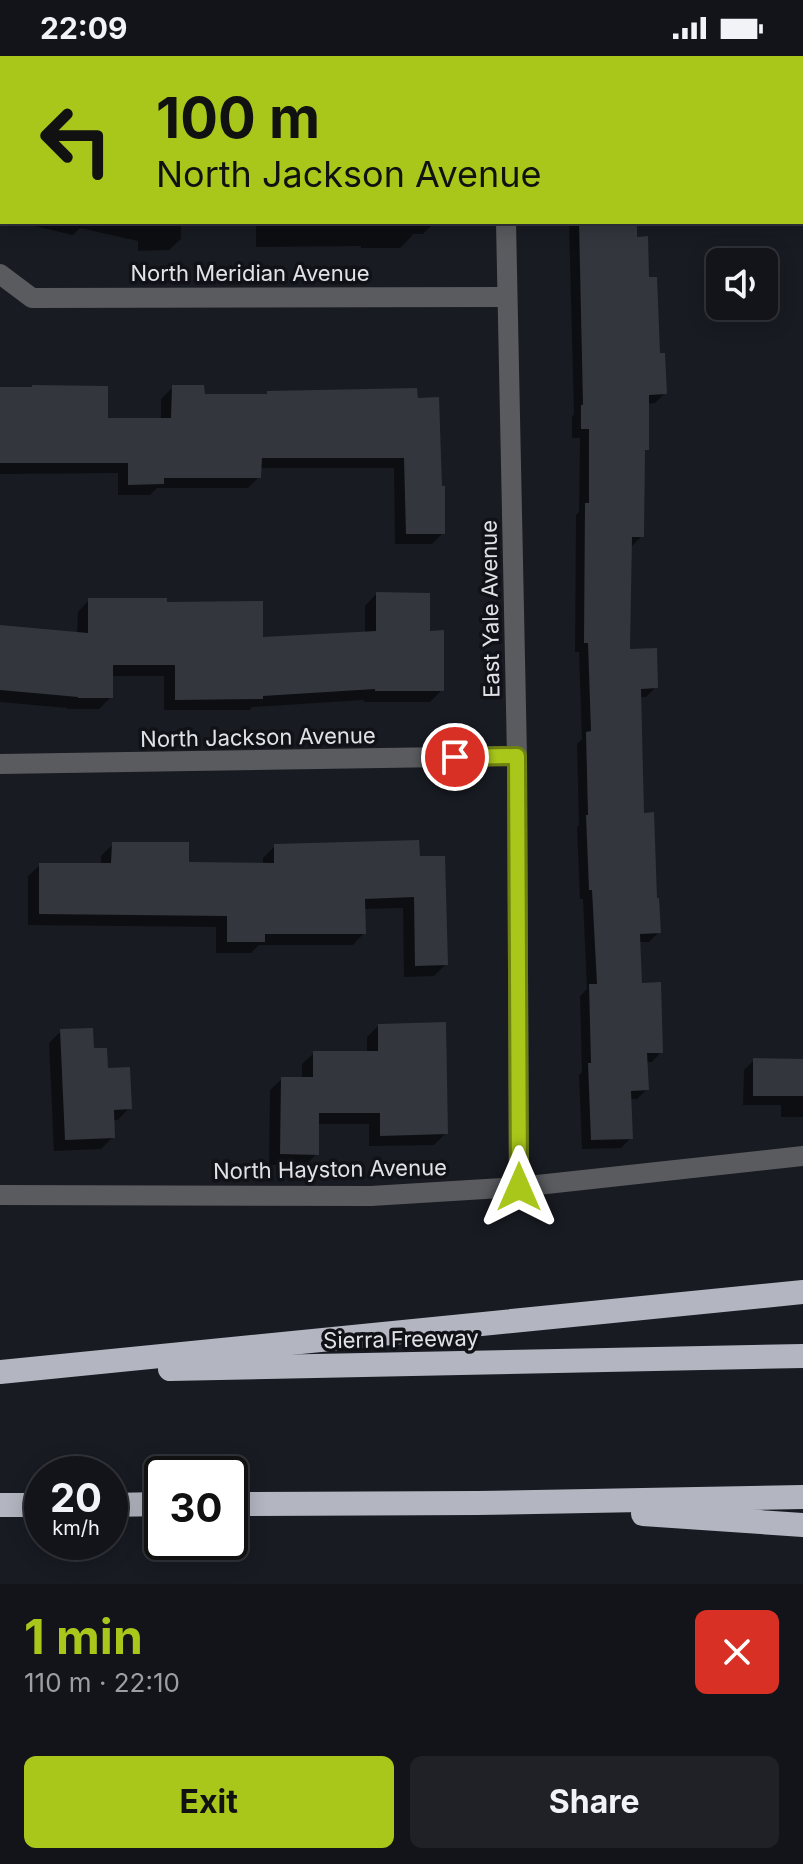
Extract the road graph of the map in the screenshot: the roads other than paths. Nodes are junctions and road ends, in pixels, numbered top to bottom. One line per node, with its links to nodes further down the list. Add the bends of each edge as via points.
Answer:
1 (506, 224): 3 (street, East Yale Avenue)
2 (0, 274): 3 (street, North Meridian Avenue, via 32,298)
3 (507, 297): 4 (street, East Yale Avenue)
4 (517, 756): 5 (street, North Jackson Avenue); 7 (street, East Yale Avenue)
5 (0, 764)
6 (803, 1156): 7 (street, North Hayston Avenue)
7 (519, 1187): 8 (street, North Hayston Avenue, via 371,1196)
8 (0, 1195)
9 (803, 1292): 11 (highway)
10 (803, 1356): 11 (highway, Sierra Freeway)
11 (0, 1373)
12 (803, 1497): 13 (highway)
13 (477, 1503): 14 (highway); 17 (highway)
14 (248, 1504)
15 (0, 1505): 16 (highway)
16 (24, 1505)
17 (803, 1525)

